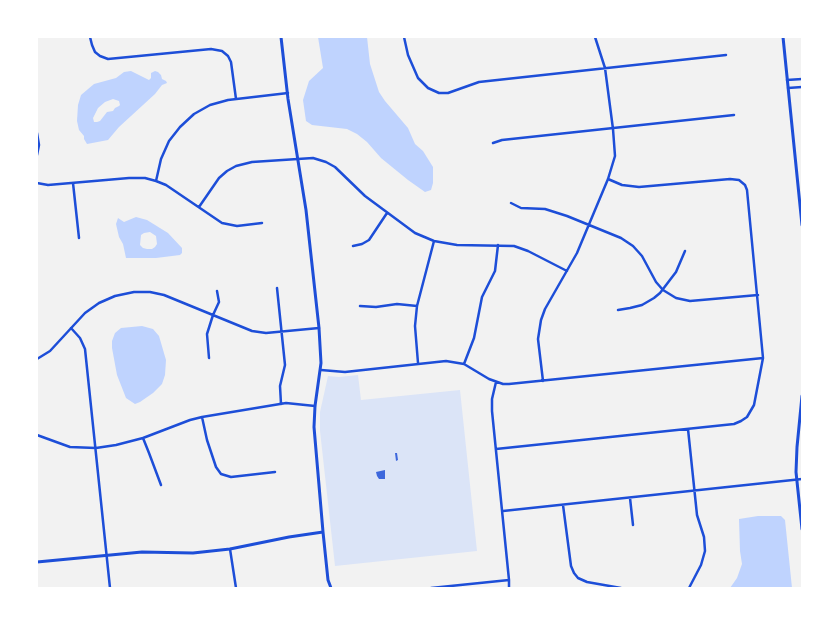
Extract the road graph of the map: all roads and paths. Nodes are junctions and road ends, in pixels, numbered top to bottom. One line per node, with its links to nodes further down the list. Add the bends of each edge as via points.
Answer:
1 (90, 37): 13 (street, via 96,52 108,59 211,49 222,51 231,62)
2 (282, 37): 12 (street)
3 (404, 37): 7 (street, via 410,60 422,82 431,91 444,93 479,82)
4 (595, 37): 7 (street)
5 (783, 37): 9 (street)
6 (726, 55): 7 (street)
7 (605, 68): 15 (street)
8 (802, 79): 9 (street)
9 (787, 80): 11 (street)
10 (802, 87): 11 (street)
11 (788, 88): 29 (street)
12 (288, 93): 13 (street); 19 (street)
13 (236, 99): 21 (street, via 205,108 180,126 166,146)
14 (734, 115): 15 (street)
15 (613, 129): 17 (street); 20 (street, via 615,156)
16 (37, 133): 18 (street)
17 (493, 143)
18 (37, 155)
19 (298, 159): 25 (street, via 252,162 236,166 219,178); 26 (street, via 313,158 330,164); 45 (street)
20 (608, 179): 28 (street); 39 (street, via 622,185 638,187 710,180 739,180 747,190)
21 (156, 181): 23 (street, via 134,177); 25 (street)
22 (37, 183): 23 (street)
23 (73, 183): 30 (street)
24 (510, 203): 28 (street, via 521,208 545,209)
25 (199, 208): 27 (street, via 228,225)
26 (387, 213): 31 (street, via 414,232); 33 (street, via 368,240)
27 (262, 223)
28 (589, 224): 35 (street); 37 (street, via 633,246)
29 (802, 225)
30 (79, 238)
31 (434, 241): 32 (street, via 457,245); 41 (street)
32 (498, 245): 35 (street, via 521,248); 51 (street, via 495,271 482,297 474,338)
33 (353, 246)
34 (685, 251): 37 (street, via 676,272)
35 (567, 271): 53 (street, via 541,320 538,339)
36 (277, 288): 46 (street)
37 (663, 290): 39 (street, via 676,298 690,301); 42 (street, via 642,305)
38 (217, 291): 43 (street, via 219,302)
39 (758, 295): 48 (street)
40 (360, 306): 41 (street)
41 (417, 306): 50 (street, via 415,326)
42 (618, 310)
43 (213, 315): 44 (street, via 164,295 134,292 99,303); 46 (street, via 252,331); 47 (street, via 207,334)
44 (71, 328): 49 (street, via 50,351); 62 (street, via 85,349)
45 (319, 328): 46 (street); 52 (street)
46 (282, 332): 56 (street, via 285,365 280,386)
47 (209, 358)
48 (763, 358): 53 (street); 59 (street, via 754,405 747,417 734,424)
49 (37, 359)
50 (418, 364): 51 (street, via 446,361); 52 (street, via 345,372)
51 (464, 364): 54 (street)
52 (321, 370): 57 (street)
53 (543, 381): 54 (street, via 509,384)
54 (496, 382): 63 (street, via 492,405)
55 (802, 396): 66 (street)
56 (280, 404): 57 (street); 58 (street)
57 (315, 406): 74 (street, via 314,427)
58 (202, 417): 61 (street); 64 (street, via 207,440 221,474 231,477)
59 (688, 429): 63 (street); 68 (street)
60 (37, 435): 62 (street, via 70,447)
61 (143, 438): 62 (street); 67 (street)
62 (96, 448): 76 (street)
63 (496, 449): 71 (street)
64 (275, 472)
65 (802, 479): 66 (street)
66 (797, 480): 68 (street); 73 (street)
67 (161, 485)
68 (694, 491): 69 (street); 85 (street, via 705,550 701,565)
69 (630, 498): 70 (street); 72 (street)
70 (563, 505): 71 (street); 84 (street, via 574,573 587,582)
71 (503, 512): 78 (street)
72 (632, 525)
73 (802, 529)
74 (323, 532): 75 (street, via 289,536); 81 (street)
75 (230, 549): 76 (street); 80 (street)
76 (107, 555): 77 (street); 79 (street)
77 (37, 562)
78 (509, 580): 82 (street); 83 (street)
79 (110, 588)
80 (236, 588)
81 (331, 588)
82 (431, 588)
83 (508, 588)
84 (621, 588)
85 (689, 588)

